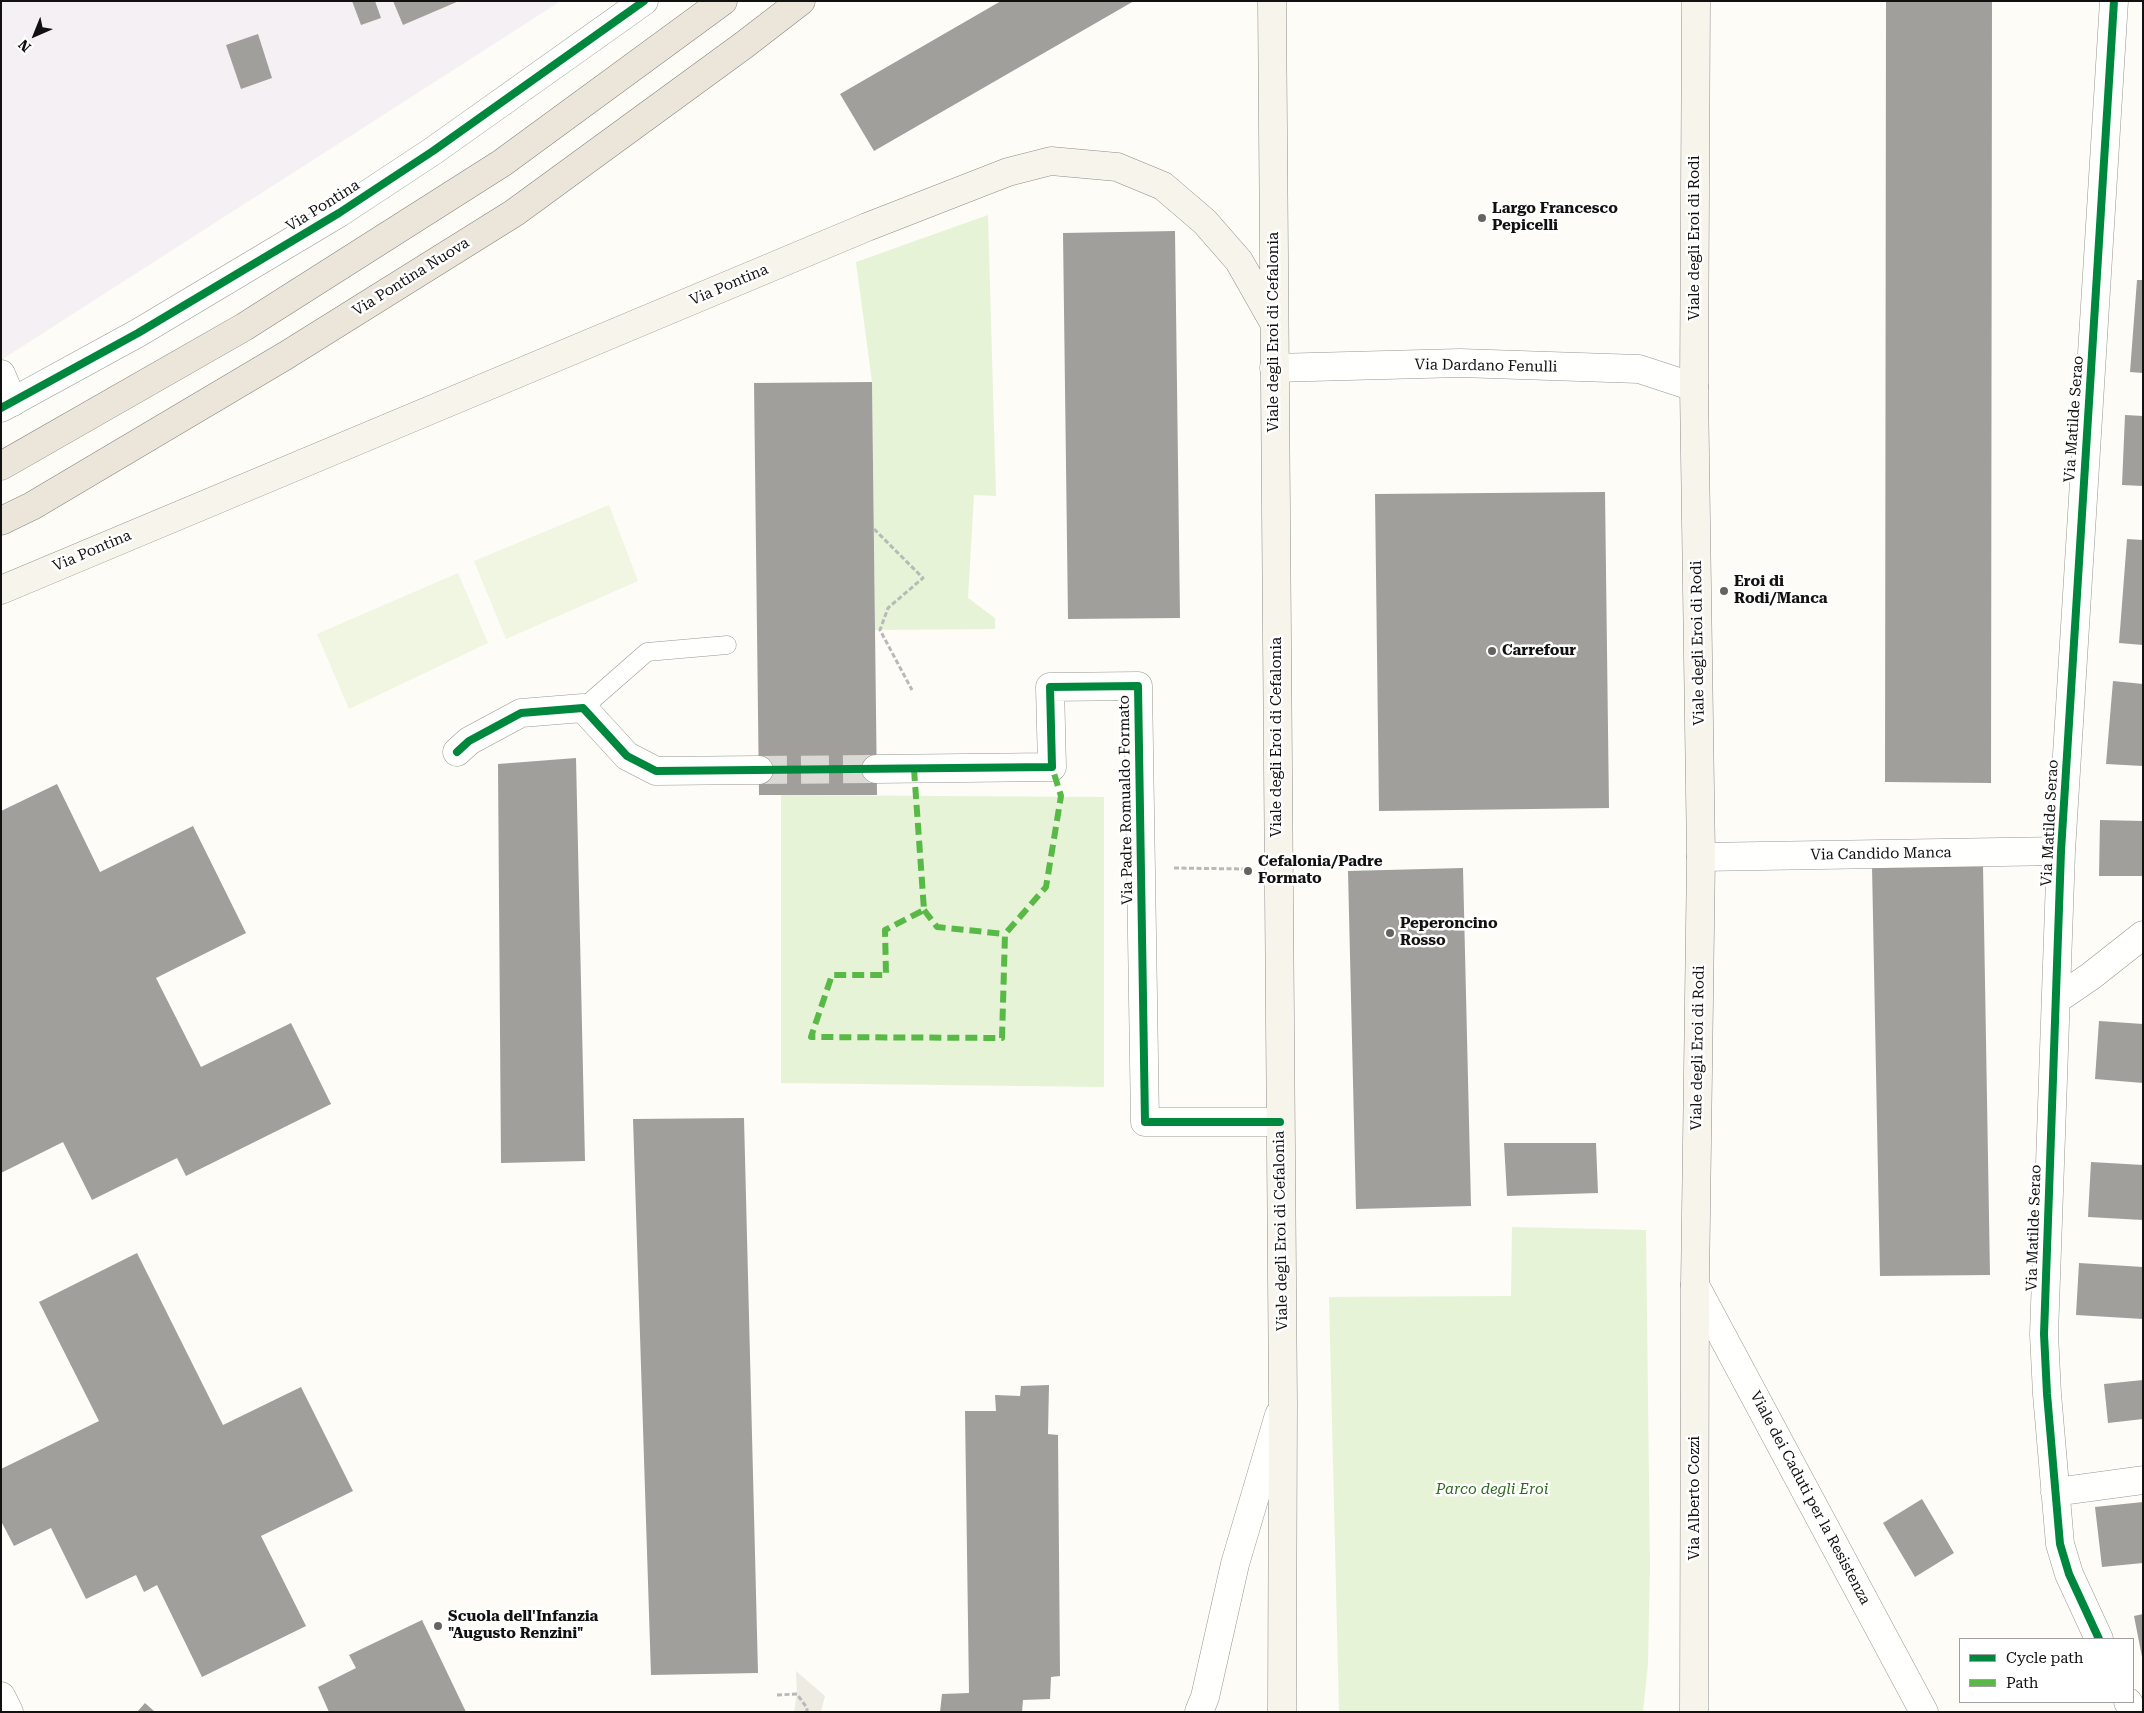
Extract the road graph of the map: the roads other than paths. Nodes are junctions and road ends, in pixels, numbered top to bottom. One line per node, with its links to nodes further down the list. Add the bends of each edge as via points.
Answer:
1 (644, 1): 11 (street, Via Pontina, via 457,135 339,213 138,333)
2 (723, 1): 12 (highway, via 502,163 244,327)
3 (801, 1): 13 (highway, Via Pontina Nuova, via 514,213 285,356 32,506)
4 (1272, 1): 7 (main road, Viale degli Eroi di Cefalonia)
5 (1696, 1): 10 (main road, Viale degli Eroi di Rodi)
6 (2114, 1): 20 (street, Via Matilde Serao)
7 (1274, 322): 8 (main road, Viale degli Eroi di Cefalonia); 14 (main road, Via Pontina, via 1239,261 1206,222 1163,186 1117,167 1051,161 1008,172 867,227)
8 (1274, 368): 10 (street, Via Dardano Fenulli, via 1460,363 1639,368); 24 (main road, Viale degli Eroi di Cefalonia)
9 (1, 374): 11 (street)
10 (1694, 387): 21 (main road, Viale degli Eroi di Rodi)
11 (7, 405)
12 (1, 466)
13 (1, 521)
14 (1, 590)
15 (727, 645): 16 (lane, via 647,652)
16 (583, 708): 17 (street, via 522,713 469,741); 19 (street, via 627,756 656,771)
17 (457, 752)
18 (876, 769): 24 (street, Via Padre Romualdo Formato, via 1052,767 1050,687 1138,686 1145,1122)
19 (759, 770)
20 (2061, 851): 21 (street, Via Candido Manca); 23 (street, Via Matilde Serao)
21 (1701, 857): 25 (main road, Viale degli Eroi di Rodi)
22 (2143, 935): 23 (street)
23 (2056, 1000): 28 (street, Via Matilde Serao, via 2044,1334)
24 (1280, 1122): 26 (main road, Viale degli Eroi di Cefalonia)
25 (1695, 1285): 34 (main road, Via Alberto Cozzi); 35 (street, Viale dei Caduti per la Resistenza)
26 (1284, 1402): 32 (street, via 1235,1564); 33 (main road, Viale degli Eroi di Cefalonia)
27 (2143, 1480): 28 (street)
28 (2056, 1492): 29 (street, Via Matilde Serao, via 2062,1554)
29 (2099, 1638)
30 (1, 1696): 31 (street)
31 (8, 1712)
32 (1199, 1712)
33 (1282, 1712)
34 (1694, 1712)
35 (1924, 1712)

